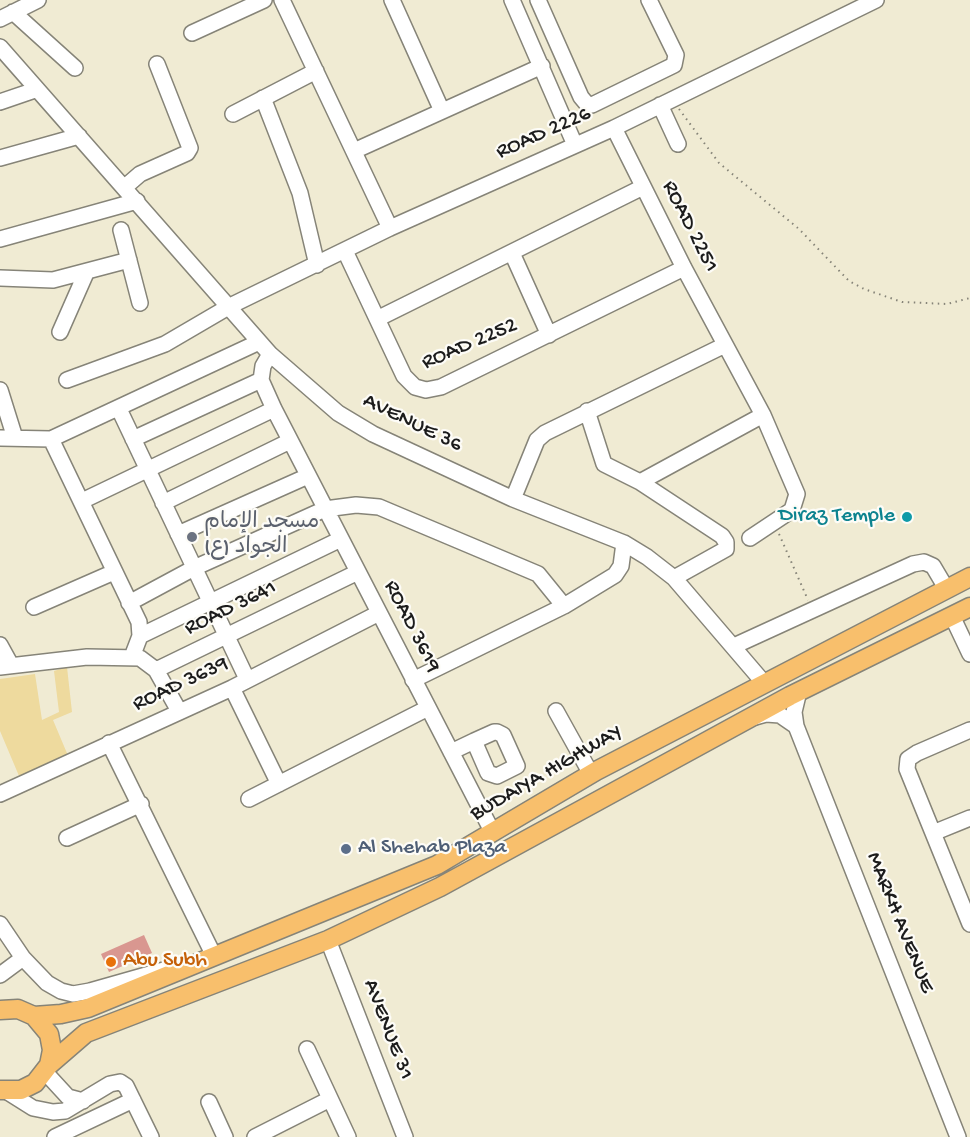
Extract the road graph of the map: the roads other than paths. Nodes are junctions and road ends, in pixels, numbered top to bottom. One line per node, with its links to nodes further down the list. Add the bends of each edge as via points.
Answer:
1 (38, 0): 9 (street)
2 (264, 0): 10 (street)
3 (282, 0): 15 (street)
4 (392, 0): 20 (street)
5 (512, 0): 13 (street)
6 (538, 0): 7 (street, via 581,97 592,105 669,69 675,62 676,55)
7 (649, 0)
8 (876, 0): 19 (street, ROAD 2226)
9 (7, 15): 14 (street)
10 (192, 33)
11 (0, 47): 16 (street, AVENUE 36)
12 (157, 64): 28 (street, via 190,148 187,153 140,174)
13 (542, 66): 20 (street); 25 (street)
14 (75, 68)
15 (316, 71): 17 (street); 26 (street)
16 (35, 90): 18 (street); 23 (street, AVENUE 36)
17 (263, 98): 21 (street); 37 (street, via 300,193)
18 (0, 102)
19 (666, 102): 22 (street, ROAD 2226); 24 (street)
20 (442, 111): 26 (street)
21 (233, 114)
22 (614, 128): 25 (street, ROAD 2226); 29 (street, ROAD 2251)
23 (79, 136): 27 (street); 28 (street, AVENUE 36)
24 (678, 144)
25 (575, 145): 31 (street, ROAD 2226)
26 (354, 151): 31 (street)
27 (0, 158)
28 (125, 187): 30 (street, AVENUE 36)
29 (643, 187): 35 (street); 38 (street, ROAD 2251)
30 (137, 201): 33 (street); 42 (street, AVENUE 36)
31 (390, 228): 34 (street, ROAD 2226)
32 (121, 230): 36 (street)
33 (0, 239)
34 (345, 251): 37 (street, ROAD 2226); 43 (street, ROAD 2252)
35 (512, 253): 43 (street); 45 (street, ROAD 2252)
36 (129, 260): 39 (street); 41 (street)
37 (316, 265): 42 (street, ROAD 2226)
38 (684, 268): 45 (street, ROAD 2252); 47 (street, ROAD 2251)
39 (86, 273): 40 (street, via 45,280); 44 (street)
40 (0, 278)
41 (140, 303)
42 (230, 306): 46 (street, AVENUE 36); 49 (street, ROAD 2226, via 165,344)
43 (379, 318): 45 (street, ROAD 2252, via 404,376 415,387 426,390 441,387)
44 (60, 332)
45 (549, 335)
46 (259, 342): 48 (street, AVENUE 36); 52 (street)
47 (725, 345): 54 (street); 55 (street, ROAD 2251)
48 (270, 354): 50 (street, via 262,366); 63 (street, AVENUE 36, via 338,413 373,434)
49 (67, 380)
50 (261, 380): 53 (street, ROAD 3619); 58 (street)
51 (0, 390): 56 (street)
52 (119, 409): 57 (street); 58 (street)
53 (274, 409): 59 (street, ROAD 3619); 60 (street)
54 (587, 411): 62 (street, via 604,464); 63 (street, via 553,427 537,440)
55 (763, 415): 62 (street); 68 (street, ROAD 2251, via 797,494 792,510)
56 (8, 438): 57 (street)
57 (51, 439): 64 (street)
58 (133, 439): 60 (street)
59 (290, 441): 61 (street, ROAD 3619); 65 (street)
60 (148, 471): 64 (street); 65 (street)
61 (308, 476): 66 (street, ROAD 3619); 67 (street)
62 (640, 482): 75 (street, via 726,542 726,549)
63 (513, 499): 70 (street, AVENUE 36)
64 (82, 501): 72 (street)
65 (163, 502): 67 (street)
66 (325, 509): 69 (street, ROAD 3619); 71 (street); 79 (street, via 379,507 538,574)
67 (178, 534): 71 (street)
68 (750, 538)
69 (341, 539): 73 (street, ROAD 3619); 77 (street)
70 (624, 543): 75 (street, AVENUE 36); 79 (street, via 621,566 615,574)
71 (194, 568): 77 (street); 78 (street)
72 (114, 572): 78 (street); 80 (street)
73 (358, 572): 82 (street, ROAD 3619); 85 (street, ROAD 3641)
74 (970, 577): 76 (main road, BUDAIYA HIGHWAY)
75 (674, 578): 87 (street, AVENUE 36)
76 (946, 588): 87 (street, via 933,566 924,562 913,564); 94 (main road, BUDAIYA HIGHWAY)
77 (210, 602): 84 (street); 85 (street)
78 (129, 603): 84 (street, via 139,622)
79 (564, 606): 93 (street)
80 (34, 607)
81 (970, 607): 83 (main road, BUDAIYA HIGHWAY)
82 (379, 613): 92 (street, ROAD 3639); 93 (street, ROAD 3619)
83 (952, 616): 88 (street); 96 (main road, BUDAIYA HIGHWAY)
84 (140, 636): 89 (street)
85 (226, 636): 91 (street, ROAD 3641); 92 (street)
86 (0, 645): 90 (street)
87 (734, 646): 94 (street, AVENUE 36)
88 (970, 654)
89 (132, 657): 90 (street, via 69,658); 91 (street)
90 (5, 666)
91 (156, 670): 98 (street)
92 (247, 679): 95 (street, ROAD 3639)
93 (413, 680): 97 (street, ROAD 3619)
94 (764, 683): 106 (main road, BUDAIYA HIGHWAY)
95 (232, 688): 98 (street, ROAD 3639); 107 (street)
96 (799, 692): 100 (main road, BUDAIYA HIGHWAY); 101 (street, MARKH AVENUE)
97 (428, 708): 105 (street, ROAD 3619); 107 (street)
98 (179, 711): 104 (street, ROAD 3639)
99 (556, 711): 106 (street)
100 (754, 717): 101 (street, via 773,714); 117 (main road, BUDAIYA HIGHWAY, via 440,887)
101 (796, 726): 136 (street, MARKH AVENUE)
102 (970, 730): 113 (street, via 908,759 907,769)
103 (474, 741): 105 (street)
104 (110, 743): 108 (street, ROAD 3639); 110 (street)
105 (451, 752): 112 (street, ROAD 3619)
106 (591, 774): 112 (main road, BUDAIYA HIGHWAY)
107 (279, 783): 109 (street)
108 (0, 794)
109 (249, 799)
110 (141, 804): 114 (street); 118 (street)
111 (970, 818): 113 (street)
112 (493, 833): 118 (main road, BUDAIYA HIGHWAY, via 436,865)
113 (933, 833): 116 (street)
114 (67, 838)
115 (0, 924): 119 (street)
116 (970, 924)
117 (327, 940): 124 (main road, BUDAIYA HIGHWAY, via 86,1033); 135 (street, AVENUE 31)
118 (214, 956): 119 (street, via 73,994 47,983); 122 (main road, BUDAIYA HIGHWAY, via 88,1008 61,1014)
119 (23, 958): 120 (street)
120 (0, 975)
121 (0, 1003): 122 (street)
122 (17, 1012): 124 (main road, via 45,1027 51,1042)
123 (307, 1049): 126 (street)
124 (47, 1069): 125 (main road, BUDAIYA HIGHWAY, via 28,1087); 128 (street, via 68,1097)
125 (3, 1090): 128 (street, via 33,1108 53,1112 65,1111)
126 (330, 1099): 133 (street); 134 (street)
127 (133, 1100): 128 (street, via 126,1086 117,1082); 130 (street); 131 (street)
128 (83, 1101)
129 (209, 1102): 132 (street)
130 (58, 1136)
131 (150, 1137)
132 (225, 1137)
133 (255, 1137)
134 (348, 1137)
135 (405, 1137)
136 (958, 1137)

